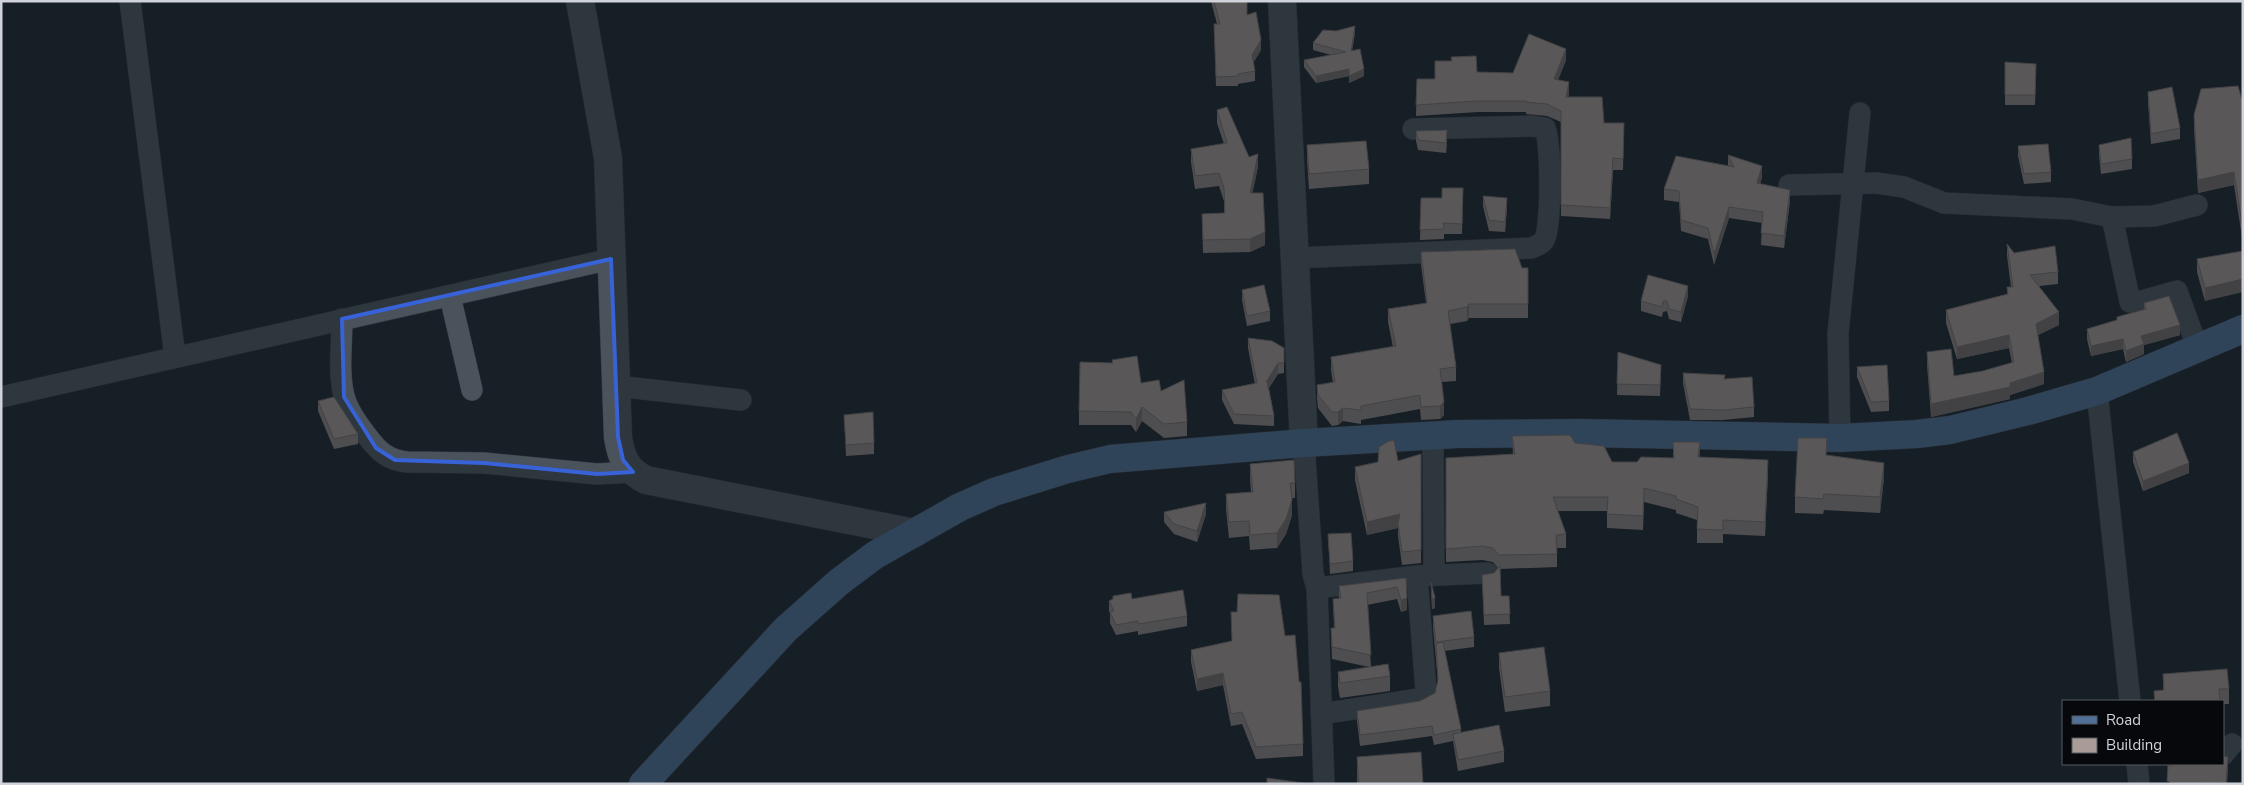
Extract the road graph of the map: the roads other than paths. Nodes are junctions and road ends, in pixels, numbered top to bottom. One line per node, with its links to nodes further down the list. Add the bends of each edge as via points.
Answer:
1 (130, 1): 16 (street)
2 (580, 1): 11 (street, via 608,158)
3 (1282, 1): 10 (street)
4 (1860, 113): 6 (street)
5 (1413, 129): 10 (street, via 1546,128 1550,179 1546,235 1541,244 1531,248)
6 (1853, 184): 7 (street); 9 (street, via 1904,187 1944,204 2072,209); 23 (street, via 1838,334)
7 (1789, 185)
8 (2197, 205): 9 (street, via 2154,216)
9 (2112, 217): 15 (street, via 2130,302 2178,291)
10 (1294, 258): 24 (street)
11 (611, 260): 12 (street); 17 (street)
12 (450, 296): 13 (street); 18 (street)
13 (342, 319): 16 (street); 25 (street, via 344,397 362,429 386,456 408,462 484,463 597,474)
14 (2243, 329): 15 (main road)
15 (2198, 349): 19 (main road)
16 (175, 357): 20 (street)
17 (616, 386): 21 (street); 25 (street, via 621,454)
18 (472, 390)
19 (2097, 391): 23 (main road, via 1950,430 1889,437); 30 (street)
20 (1, 397)
21 (741, 400)
22 (1433, 436): 23 (main road, via 1579,433); 24 (main road); 28 (street)
23 (1840, 438)
24 (1304, 443): 26 (main road, via 1100,460 994,492); 29 (street)
25 (633, 472): 26 (street, via 646,480)
26 (915, 532): 33 (main road, via 868,560 786,629)
27 (1488, 573): 28 (street)
28 (1425, 576): 29 (street); 31 (street, via 1425,695 1418,699)
29 (1316, 588): 31 (street)
30 (2130, 700)
31 (1321, 714): 34 (street)
32 (2137, 765): 35 (street)
33 (644, 784)
34 (1324, 784)
35 (2139, 784)

